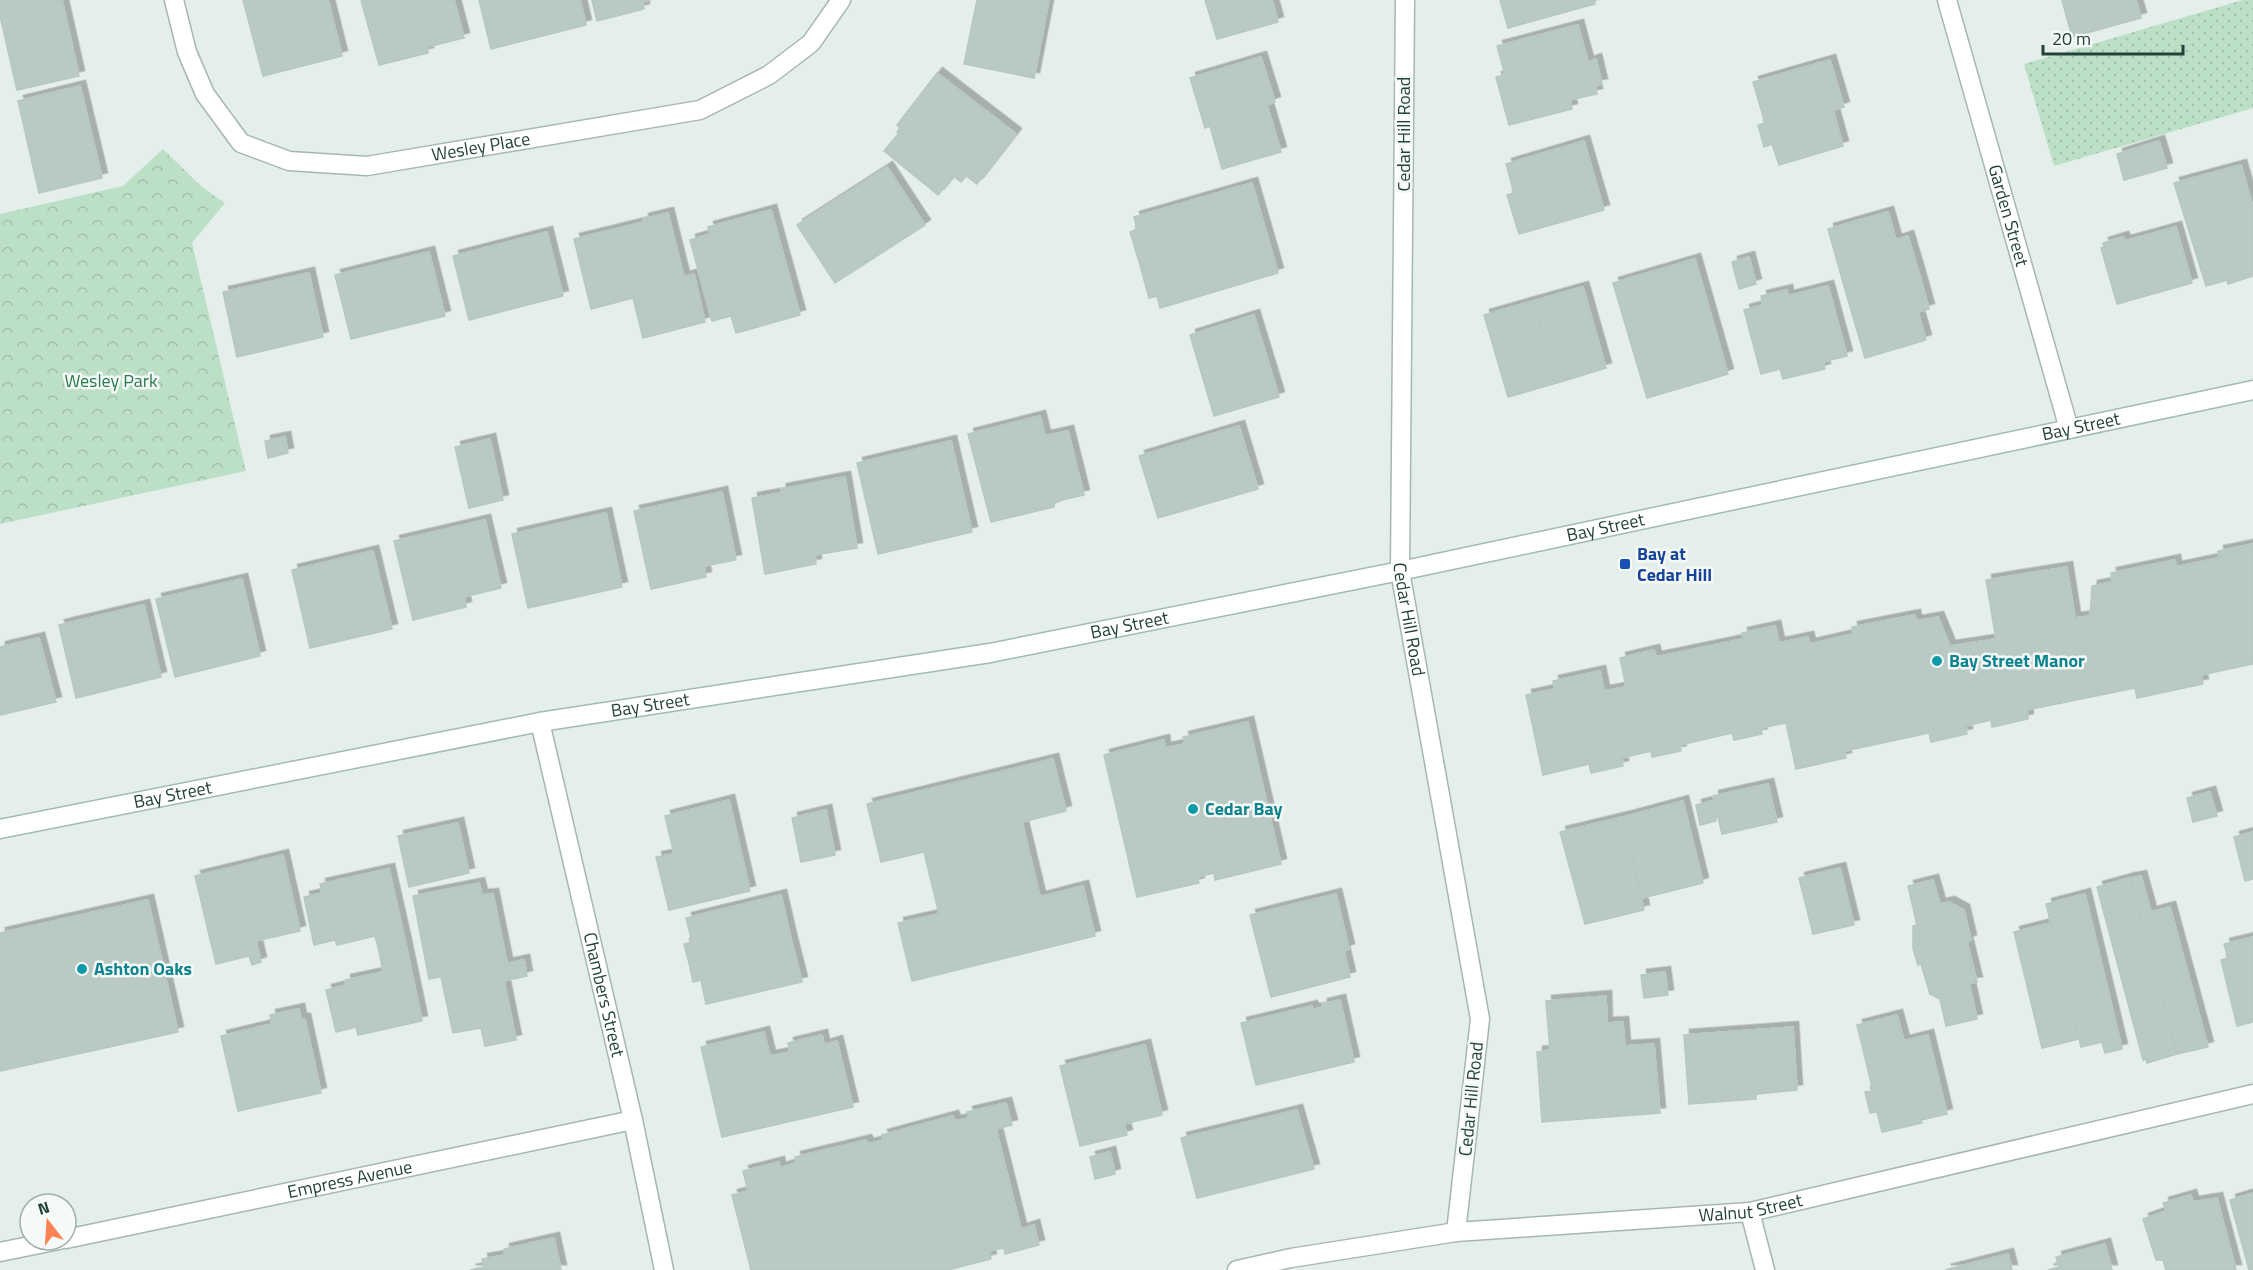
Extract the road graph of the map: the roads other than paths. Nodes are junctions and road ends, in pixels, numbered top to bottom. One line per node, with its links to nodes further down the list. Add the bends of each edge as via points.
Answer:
1 (174, 0): 2 (street, Wesley Place, via 187,52 205,94 241,143 289,161 367,166 700,110 769,75 811,43)
2 (841, 0)
3 (1405, 0): 7 (street, Cedar Hill Road)
4 (1947, 0): 6 (street, Garden Street)
5 (2253, 390): 6 (street, Bay Street)
6 (2068, 429): 7 (street, Bay Street)
7 (1400, 571): 8 (street, Bay Street, via 990,653); 13 (street, Cedar Hill Road, via 1480,1018)
8 (540, 722): 9 (street, Bay Street); 11 (street, Chambers Street)
9 (0, 829)
10 (2253, 1094): 12 (street, Walnut Street)
11 (633, 1120): 14 (street, Empress Avenue); 17 (street, Chambers Street)
12 (1750, 1212): 13 (street, Walnut Street); 19 (street)
13 (1456, 1232): 18 (street, Walnut Street)
14 (78, 1236)
15 (18, 1248): 16 (street)
16 (0, 1252)
17 (664, 1270)
18 (1237, 1270)
19 (1766, 1270)

